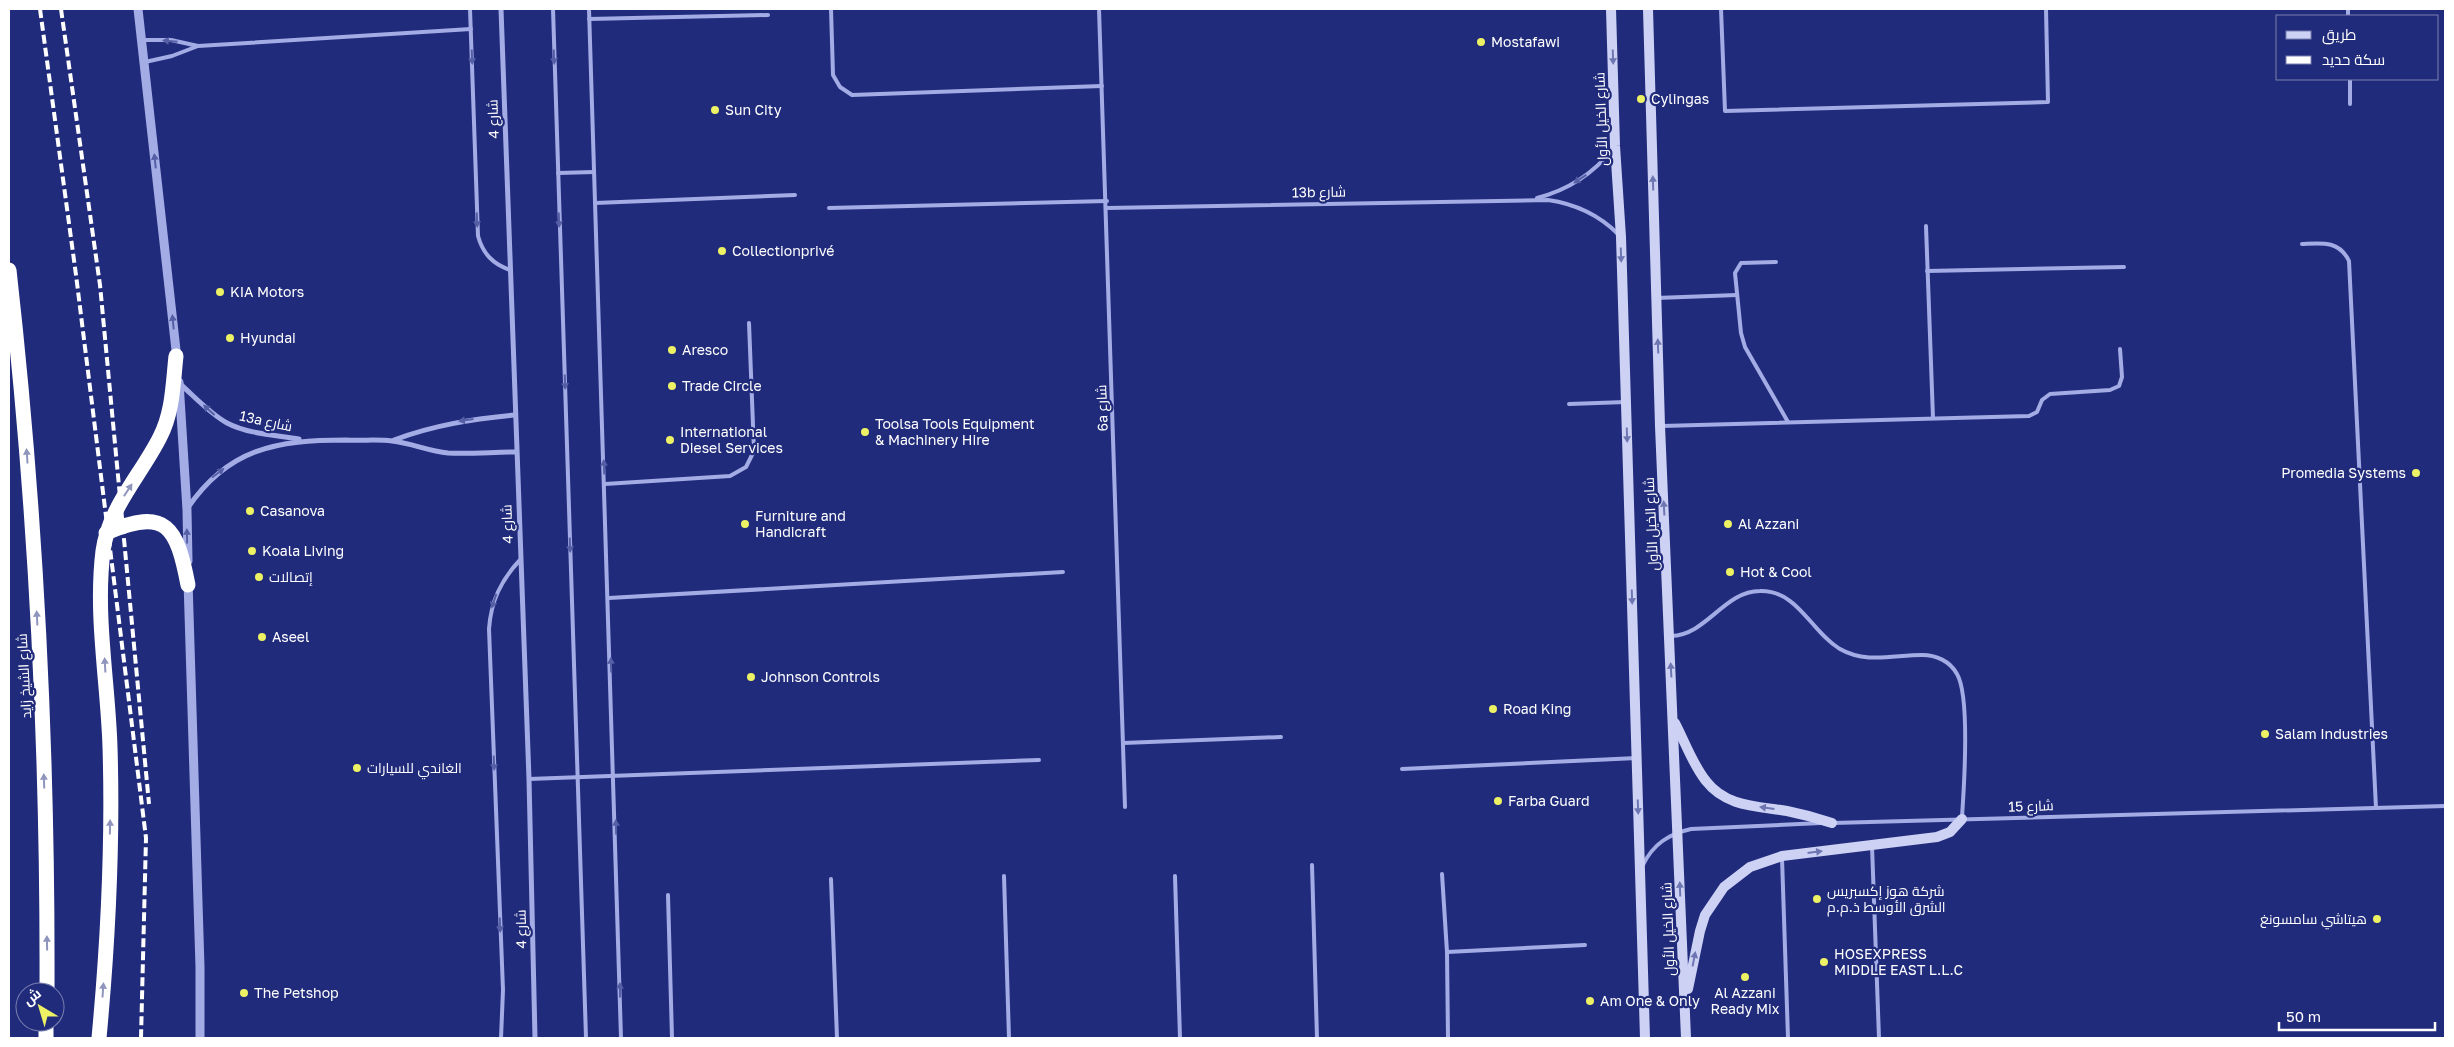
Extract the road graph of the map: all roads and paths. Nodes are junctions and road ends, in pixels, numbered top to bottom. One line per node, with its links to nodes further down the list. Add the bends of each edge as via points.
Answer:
1 (138, 9): 15 (street)
2 (470, 9): 14 (lane)
3 (501, 9): 36 (street, شارع 4)
4 (553, 9): 23 (lane, one-way to 23)
5 (589, 9): 13 (lane)
6 (831, 9): 19 (lane, via 833,75 840,88 852,95)
7 (1099, 9): 19 (lane, 6a شارع)
8 (1611, 9): 21 (main road, شارع الخيل الأول, one-way to 21)
9 (1648, 9): 39 (main road, شارع الخيل الأول, one-way to 9)
10 (1721, 9): 11 (lane, via 1725,111 2048,102)
11 (2046, 9)
12 (768, 15): 13 (lane)
13 (589, 19): 22 (lane)
14 (472, 29): 16 (lane); 36 (lane, one-way to 36, via 478,236 480,246 492,261)
15 (142, 40): 16 (lane, one-way to 15, via 171,40); 17 (street)
16 (198, 46): 17 (lane)
17 (144, 62): 42 (street, one-way to 17)
18 (2350, 80): 20 (lane)
19 (1102, 86): 26 (lane, 6a شارع)
20 (2350, 104)
21 (1615, 146): 25 (lane, 13b شارع, one-way to 25, via 1604,160 1578,181); 31 (main road, شارع الخيل الأول)
22 (594, 172): 23 (lane); 27 (lane)
23 (558, 173): 68 (lane, one-way to 68)
24 (795, 195): 27 (lane)
25 (1532, 199): 29 (lane, 13b شارع); 31 (lane, 13b شارع, via 1557,201 1581,208 1602,220)
26 (1107, 201): 28 (lane); 29 (lane, 6a شارع)
27 (595, 203): 53 (lane, one-way to 27)
28 (829, 208)
29 (1107, 208): 63 (lane, 6a شارع)
30 (1926, 226): 37 (lane)
31 (1621, 237): 44 (main road, شارع الخيل الأول, one-way to 44)
32 (2302, 244): 72 (lane, via 2334,244 2346,253 2349,260)
33 (1776, 262): 38 (lane, via 1745,262 1738,266 1734,274)
34 (2124, 267): 37 (lane)
35 (9, 270): 87 (highway, شارع الشيخ زايد, one-way to 35, via 45,828 35,577)
36 (510, 270): 46 (street, شارع 4)
37 (1927, 271): 47 (lane)
38 (1737, 295): 39 (lane); 48 (lane, via 1745,347)
39 (1656, 298): 49 (main road, شارع الخيل الأول, one-way to 39)
40 (749, 323): 53 (lane, via 754,451 746,467 730,476)
41 (2120, 349): 47 (lane, via 2121,381 2114,388 2050,394 2042,400 2037,412 2029,416)
42 (176, 356): 43 (street); 55 (highway, one-way to 42, via 166,423)
43 (179, 382): 50 (street, 13a شارع, one-way to 43, via 247,431 231,425); 54 (street)
44 (1626, 402): 45 (lane); 64 (main road, شارع الخيل الأول, one-way to 64)
45 (1569, 404)
46 (515, 415): 51 (street, 13a شارع, one-way to 51, via 463,420); 52 (street, شارع 4)
47 (1933, 418): 48 (lane)
48 (1788, 422): 49 (lane)
49 (1660, 426): 60 (main road, شارع الخيل الأول, one-way to 49)
50 (304, 440): 51 (street, 13a شارع); 54 (street, 13a شارع, one-way to 50, via 213,477 240,458)
51 (393, 441): 52 (street, 13a شارع, via 447,452)
52 (516, 452): 56 (street, شارع 4)
53 (604, 484): 59 (lane)
54 (187, 510): 58 (street, one-way to 54)
55 (106, 533): 58 (highway, via 139,521 152,520 163,526 177,542); 89 (highway, one-way to 55, via 110,808 110,747 101,596)
56 (520, 560): 69 (street, شارع 4); 91 (lane, one-way to 91, via 498,591 489,629 503,990)
57 (1063, 572): 59 (lane)
58 (188, 585): 90 (street)
59 (608, 598): 67 (lane, one-way to 59)
60 (1670, 636): 61 (main road, شارع الخيل الأول, one-way to 60); 73 (lane, via 1695,630 1743,594 1766,591 1787,598 1822,635 1846,652 1874,658 1922,655 1942,659 1956,672 1962,689 1966,766)
61 (1674, 719): 74 (main road, one-way to 61, via 1789,812 1745,806 1724,797 1706,782); 75 (main road, شارع الخيل الأول)
62 (1281, 737): 63 (lane)
63 (1123, 743): 71 (lane, 6a شارع)
64 (1636, 758): 66 (lane); 80 (main road, شارع الخيل الأول, one-way to 80)
65 (1039, 760): 67 (lane)
66 (1402, 769)
67 (614, 776): 68 (lane); 94 (lane, one-way to 67)
68 (578, 777): 69 (lane); 93 (lane)
69 (529, 779): 92 (street, شارع 4)
70 (2445, 806): 72 (lane, شارع 15)
71 (1125, 807)
72 (2376, 808): 73 (lane, شارع 15)
73 (1962, 819): 74 (lane, شارع 15); 76 (main road, via 1943,835)
74 (1832, 823): 75 (lane, شارع 15)
75 (1678, 832): 80 (lane, شارع 15, via 1657,844 1643,864); 88 (main road, شارع الخيل الأول, one-way to 75)
76 (1872, 845): 77 (main road, one-way to 76); 104 (lane)
77 (1782, 856): 88 (main road, one-way to 77, via 1700,931 1713,900 1750,866); 103 (lane)
78 (1312, 866): 99 (lane)
79 (1442, 874): 86 (lane)
80 (1640, 875): 101 (main road, شارع الخيل الأول)
81 (1004, 876): 97 (lane)
82 (1175, 876): 98 (lane)
83 (831, 879): 96 (lane)
84 (668, 895): 95 (lane)
85 (1585, 945): 86 (lane)
86 (1447, 952): 100 (lane)
87 (46, 982)
88 (1684, 1007): 102 (main road, شارع الخيل الأول)
89 (99, 1038)
90 (200, 1038)
91 (501, 1038)
92 (535, 1038)
93 (586, 1038)
94 (621, 1038)
95 (672, 1038)
96 (837, 1038)
97 (1009, 1038)
98 (1180, 1038)
99 (1317, 1038)
100 (1448, 1038)
101 (1645, 1038)
102 (1686, 1038)
103 (1788, 1038)
104 (1880, 1038)

